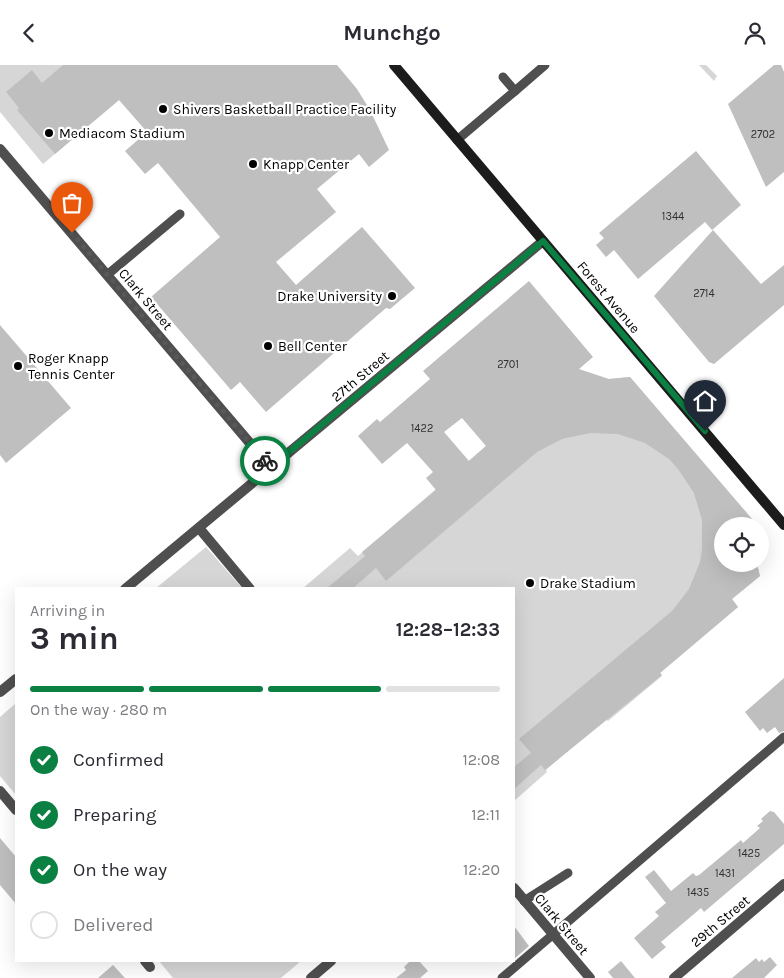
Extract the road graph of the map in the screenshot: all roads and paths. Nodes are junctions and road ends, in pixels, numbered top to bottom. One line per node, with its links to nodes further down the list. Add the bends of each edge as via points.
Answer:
1 (394, 65): 5 (main road, Forest Avenue)
2 (545, 65): 4 (lane)
3 (503, 77): 4 (lane)
4 (515, 91): 5 (lane)
5 (457, 140): 8 (main road, Forest Avenue)
6 (0, 149): 9 (street, Clark Street)
7 (180, 214): 9 (lane)
8 (543, 241): 10 (street, 27th Street); 11 (main road, Forest Avenue)
9 (107, 275): 10 (street, Clark Street)
10 (271, 467): 12 (street, 27th Street)
11 (784, 525)
12 (199, 528): 13 (street, 27th Street); 14 (street)
13 (127, 587)
14 (248, 587)
15 (15, 680): 16 (street)
16 (0, 693)
17 (784, 737): 24 (lane)
18 (0, 791): 19 (street)
19 (15, 809)
20 (568, 873): 23 (lane)
21 (784, 884): 29 (street, 29th Street)
22 (515, 889): 23 (street, Clark Street)
23 (524, 901): 24 (street, Clark Street)
24 (552, 934): 27 (lane); 28 (street, Clark Street)
25 (330, 962): 26 (street)
26 (311, 978)
27 (502, 978)
28 (590, 978)
29 (674, 978)

